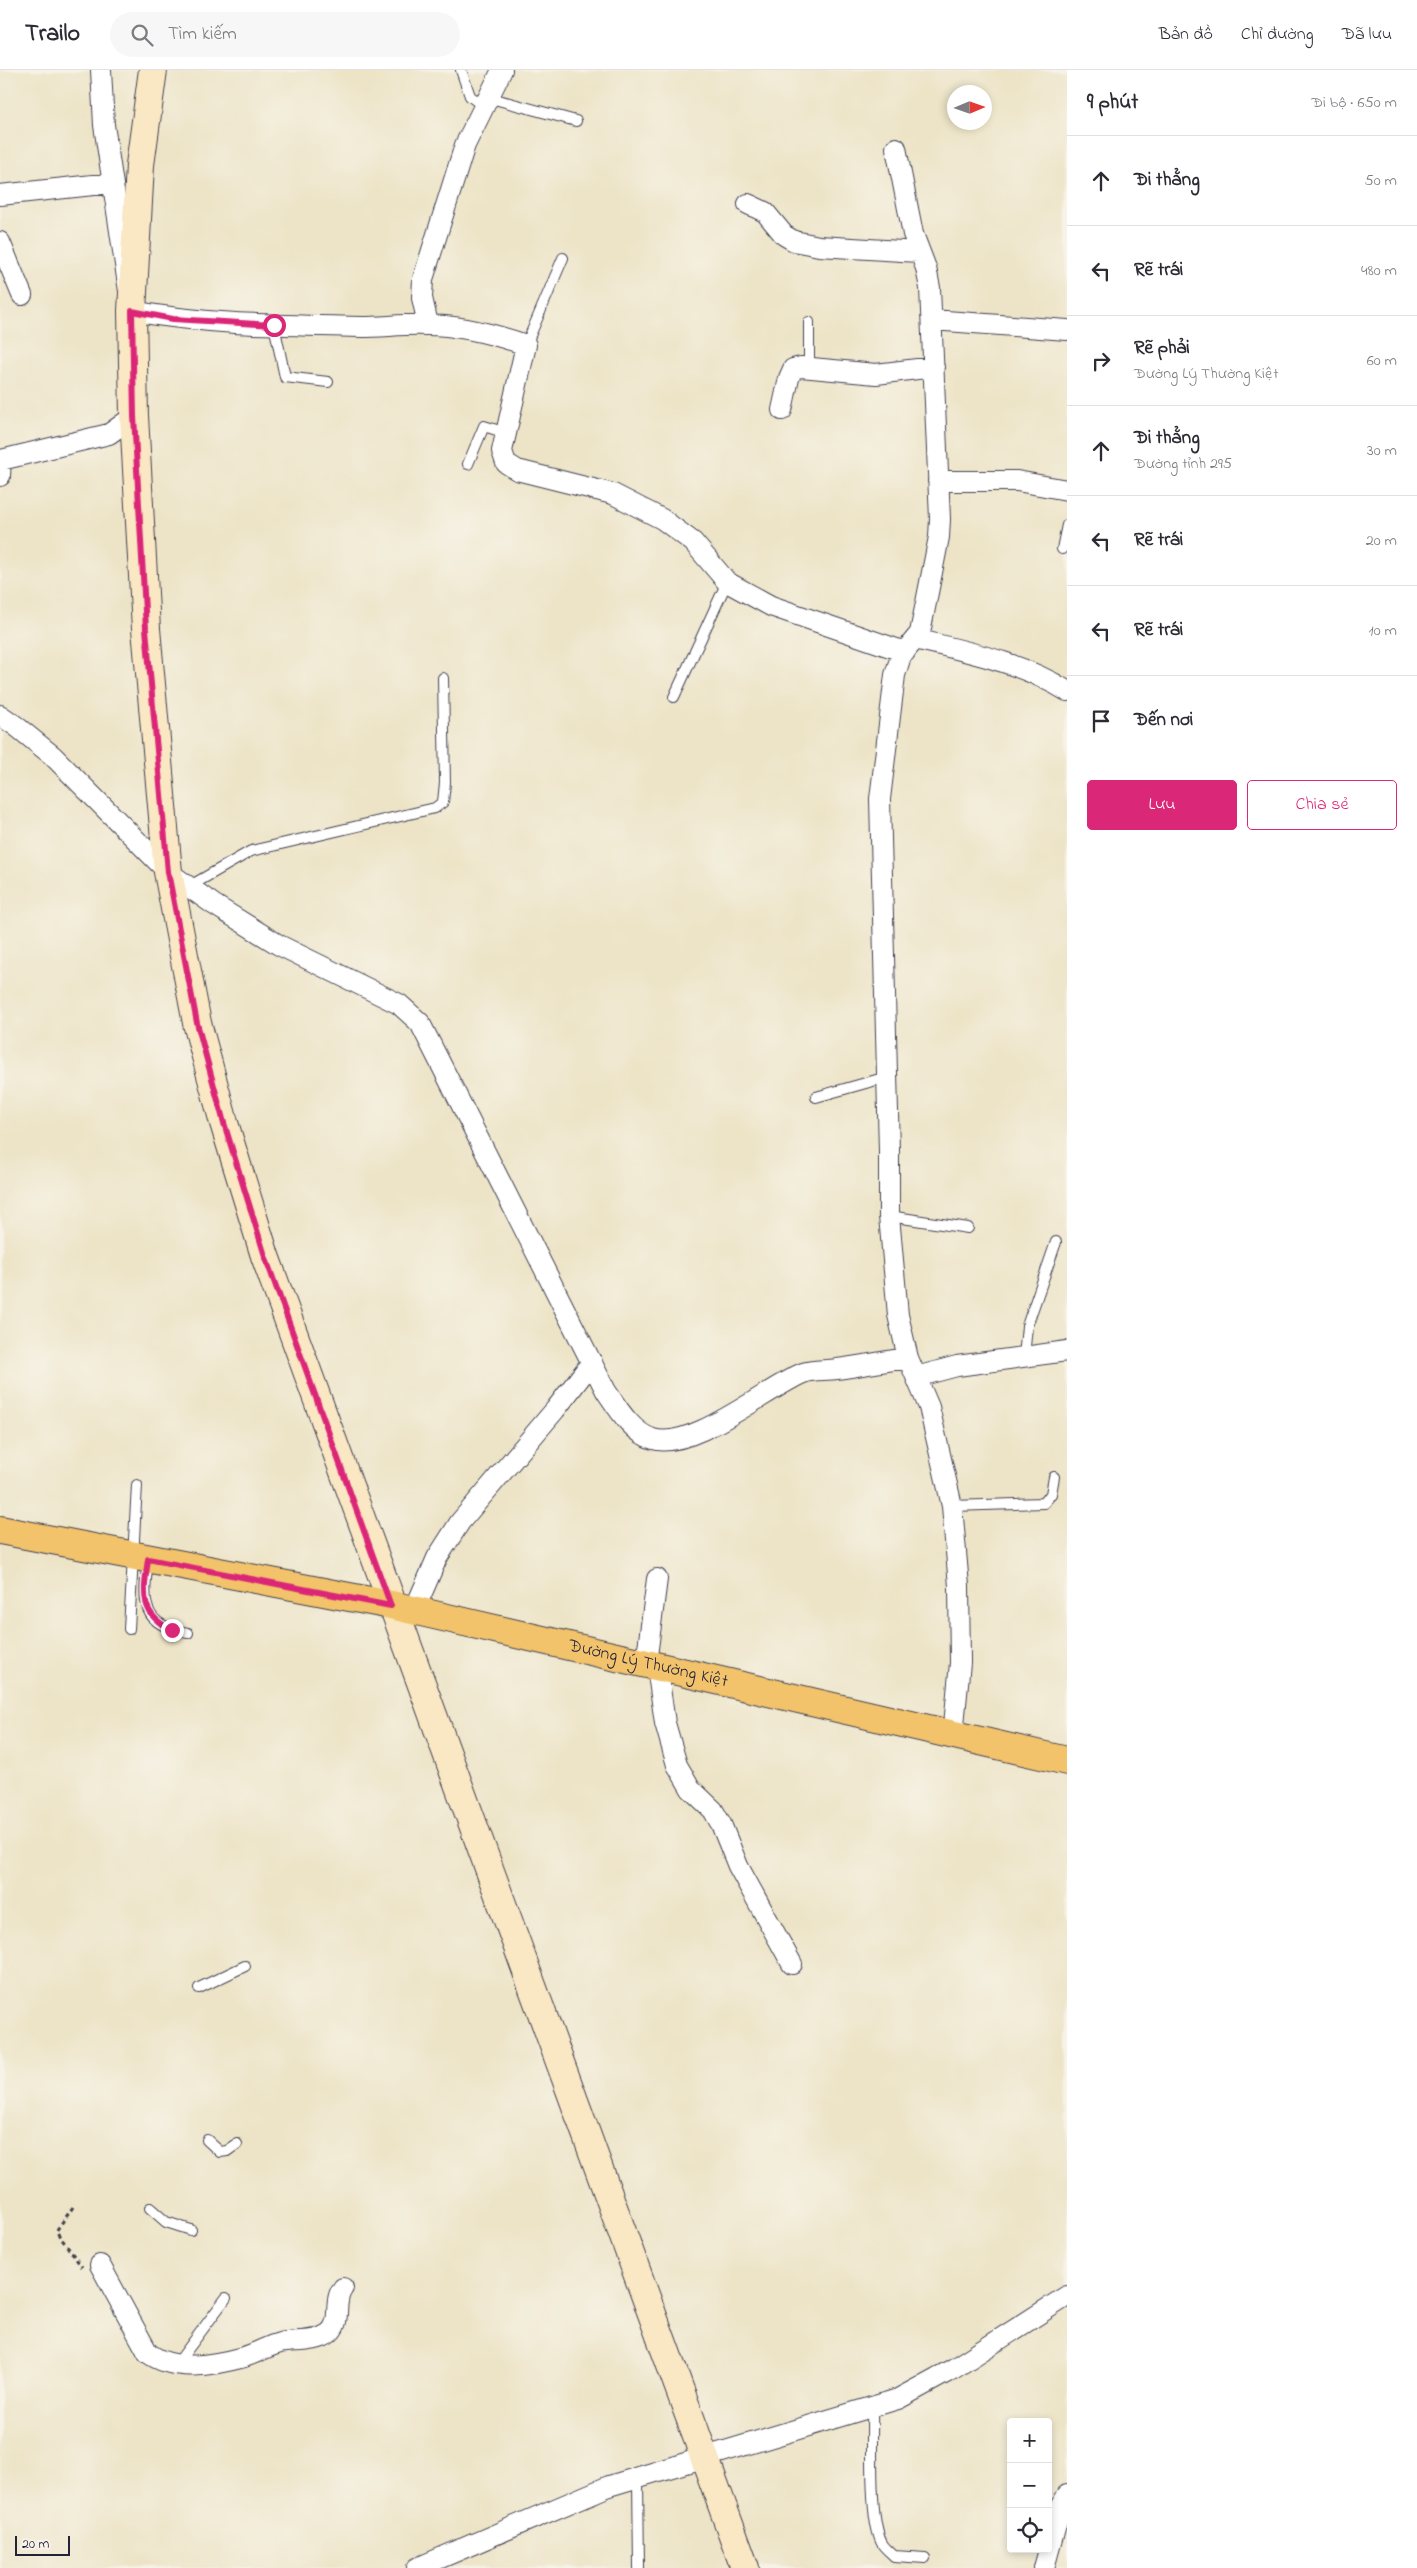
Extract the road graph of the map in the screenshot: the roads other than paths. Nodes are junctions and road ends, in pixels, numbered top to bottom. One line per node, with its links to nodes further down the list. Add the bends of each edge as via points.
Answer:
1 (101, 70): 8 (street)
2 (153, 70): 15 (street, via 140,165)
3 (461, 70): 5 (lane, via 470,96)
4 (502, 70): 5 (street)
5 (485, 102): 6 (lane); 18 (street, via 465,145 423,279 422,298)
6 (576, 121)
7 (896, 148): 12 (street)
8 (112, 183): 9 (street); 15 (street)
9 (0, 195)
10 (748, 204): 12 (street, via 765,212 784,235 794,241 819,246)
11 (0, 242): 14 (street)
12 (918, 252): 16 (street, via 926,268)
13 (563, 258): 21 (lane)
14 (22, 296)
15 (132, 311): 19 (street, via 173,319); 26 (street)
16 (932, 320): 20 (street); 23 (street)
17 (809, 322): 22 (lane)
18 (428, 324): 19 (street, via 366,327); 21 (street, via 493,334)
19 (274, 325): 24 (lane, via 285,377)
20 (1067, 330)
21 (526, 345): 27 (street)
22 (809, 367): 23 (street, via 876,374); 25 (street, via 793,369)
23 (934, 367): 30 (street)
24 (328, 382)
25 (782, 410)
26 (134, 416): 29 (street, via 109,434); 40 (street, via 146,629)
27 (506, 433): 28 (lane, via 484,426); 34 (street, via 502,451 506,463 517,470 613,494 662,518 693,542)
28 (468, 464)
29 (0, 466)
30 (938, 481): 31 (street, via 1017,481); 35 (street, via 940,537 920,633)
31 (1067, 490)
32 (1067, 525): 33 (lane)
33 (1062, 549)
34 (727, 582): 35 (street, via 771,606); 38 (lane)
35 (910, 646): 37 (street, via 983,655 1016,666); 41 (street, via 895,675 880,799)
36 (443, 678): 40 (lane, via 443,802 435,808 251,851)
37 (1067, 691)
38 (674, 697)
39 (0, 715): 40 (street, via 53,756)
40 (179, 879): 49 (street, via 279,945 399,1004 420,1023); 57 (street, via 197,1023 226,1132 265,1256)
41 (887, 1078): 42 (lane); 43 (street)
42 (816, 1097)
43 (889, 1216): 44 (lane); 48 (street, via 898,1315)
44 (968, 1228)
45 (1056, 1242): 47 (lane, via 1027,1326)
46 (1067, 1351): 47 (street)
47 (1024, 1357): 50 (street, via 957,1366)
48 (908, 1358): 49 (street, via 806,1372 781,1383 743,1410 668,1440 652,1439 625,1418); 50 (street)
49 (592, 1362): 57 (street, via 460,1522)
50 (916, 1377): 53 (street, via 929,1406)
51 (1054, 1477): 53 (lane, via 1051,1494 1044,1503)
52 (137, 1485): 55 (lane)
53 (952, 1506): 61 (street, via 959,1586 960,1663)
54 (0, 1530): 55 (main road, Đường Lý Thường Kiệt)
55 (140, 1557): 57 (main road, Đường Lý Thường Kiệt); 58 (lane); 59 (lane, via 150,1617 172,1630)
56 (657, 1579): 60 (street, via 647,1656)
57 (403, 1608): 60 (main road, Đường Lý Thường Kiệt); 76 (street)
58 (128, 1629)
59 (188, 1633)
60 (653, 1666): 61 (main road, Đường Lý Thường Kiệt); 63 (street, via 678,1765 692,1789 713,1810 738,1866)
61 (953, 1735): 62 (main road, Đường Lý Thường Kiệt)
62 (1067, 1761)
63 (792, 1964)
64 (245, 1966): 65 (lane)
65 (199, 1988)
66 (207, 2140): 67 (lane, via 220,2152 227,2152)
67 (237, 2144)
68 (150, 2208): 69 (lane, via 166,2222)
69 (191, 2230)
70 (92, 2267): 74 (street, via 148,2353)
71 (343, 2288): 74 (street, via 336,2299 333,2329 327,2335 279,2343 207,2365)
72 (1067, 2296): 75 (street, via 953,2369 898,2399)
73 (226, 2298): 74 (lane)
74 (176, 2365)
75 (872, 2407): 76 (street); 79 (lane, via 877,2528 883,2545 894,2556)
76 (704, 2458): 77 (street); 82 (street)
77 (638, 2478): 80 (street, via 609,2486); 81 (lane)
78 (1067, 2495): 83 (street)
79 (925, 2558)
80 (418, 2568)
81 (639, 2568)
82 (745, 2568)
83 (1044, 2568)

